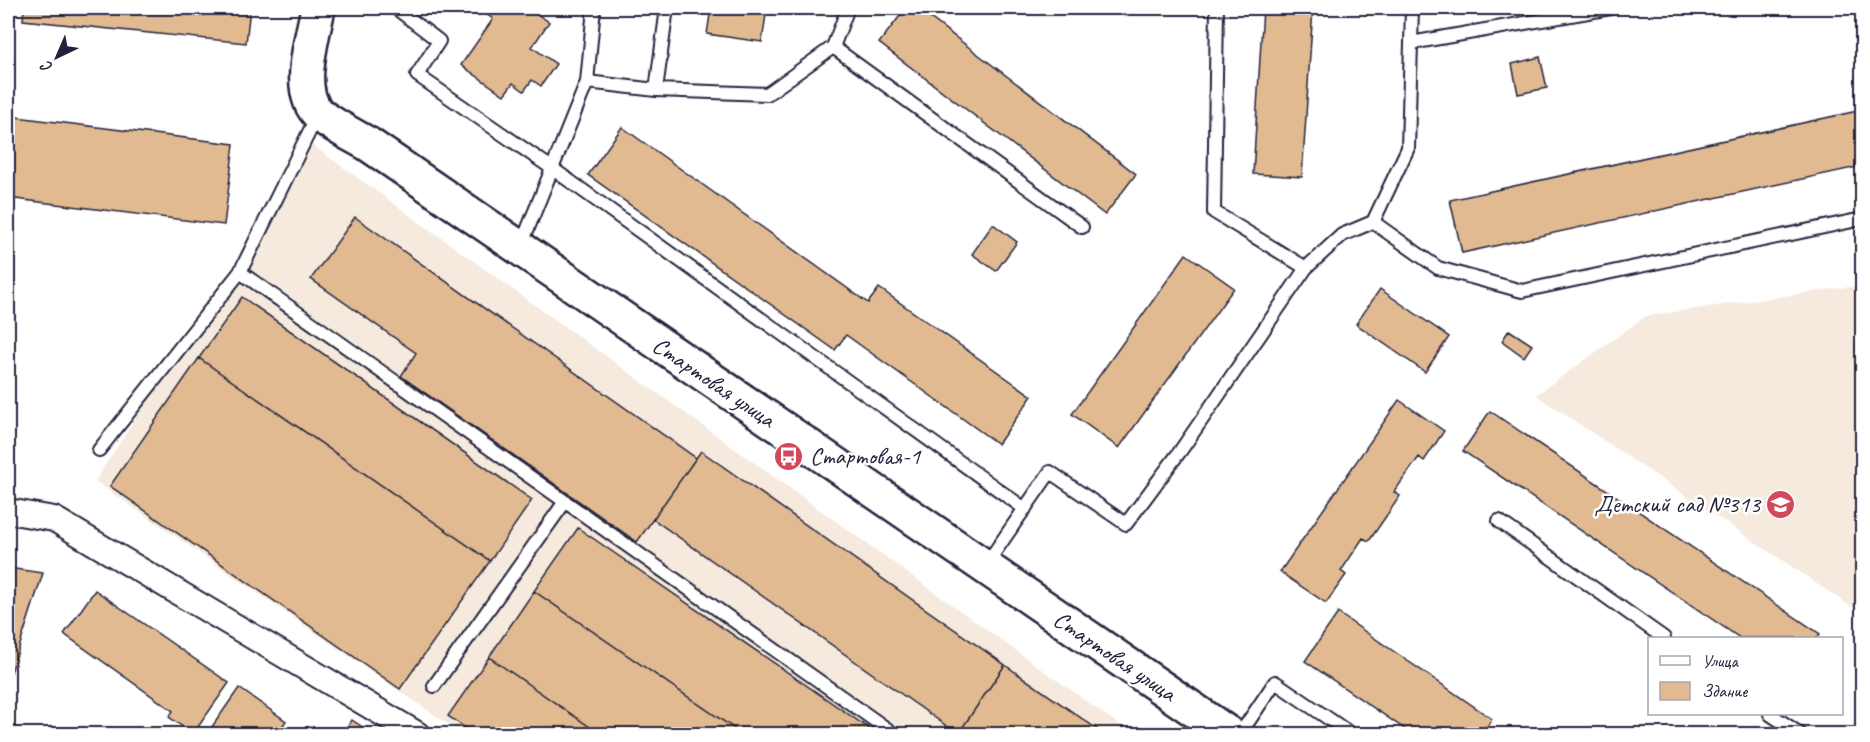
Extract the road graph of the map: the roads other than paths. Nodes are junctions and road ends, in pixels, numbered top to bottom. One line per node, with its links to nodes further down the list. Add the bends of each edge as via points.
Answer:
1 (318, 8): 13 (street, via 307,67 307,95)
2 (398, 8): 14 (lane, via 439,41 417,75)
3 (594, 8): 11 (lane)
4 (667, 8): 12 (lane)
5 (848, 8): 10 (lane)
6 (1217, 8): 19 (lane, via 1214,212)
7 (1412, 8): 9 (lane)
8 (1611, 8): 9 (lane)
9 (1411, 43): 16 (lane, via 1408,148)
10 (833, 47): 12 (lane, via 767,94); 17 (lane)
11 (587, 82): 12 (lane); 14 (lane)
12 (656, 90)
13 (319, 114): 18 (street, Стартовая улица); 20 (lane)
14 (553, 169): 18 (lane); 23 (lane)
15 (1863, 219): 16 (lane, via 1522,291 1438,268)
16 (1372, 222): 19 (lane, via 1342,235)
17 (1082, 227)
18 (519, 248): 26 (street, Стартовая улица)
19 (1306, 268): 23 (lane, via 1126,524 1050,472)
20 (240, 272): 21 (lane); 22 (lane)
21 (99, 450)
22 (564, 503): 28 (lane); 31 (lane)
23 (1025, 509): 26 (lane)
24 (8, 511): 30 (street, via 54,519)
25 (1499, 521): 27 (lane)
26 (984, 567): 32 (street, Стартовая улица)
27 (1661, 637)
28 (434, 686)
29 (1771, 715): 35 (lane)
30 (417, 735)
31 (894, 735)
32 (1229, 735)
33 (1240, 735): 34 (lane, via 1275,682)
34 (1351, 735)
35 (1800, 735)

